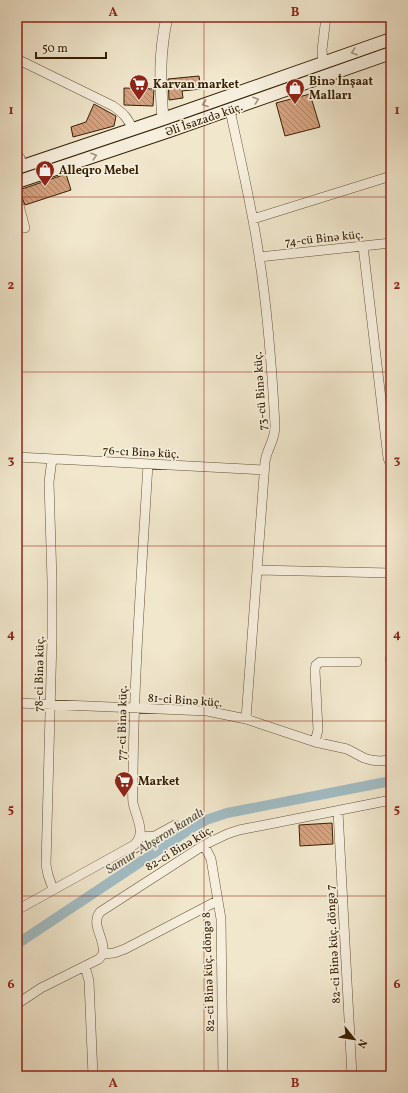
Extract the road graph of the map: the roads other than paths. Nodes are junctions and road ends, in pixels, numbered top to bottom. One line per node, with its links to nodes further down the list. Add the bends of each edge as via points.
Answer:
1 (166, 17): 8 (street, via 160,58)
2 (326, 17): 6 (street)
3 (391, 39): 6 (main road, Əli İsazadə küç., one-way to 6)
4 (391, 53): 7 (main road, Əli İsazadə küç., one-way to 4)
5 (17, 59): 9 (street, via 113,106 124,114)
6 (323, 62): 8 (main road, Əli İsazadə küç., one-way to 8)
7 (230, 110): 12 (main road, Əli İsazadə küç., one-way to 7); 16 (street, 73-cü Binə küç.)
8 (163, 119): 9 (main road, Əli İsazadə küç.)
9 (133, 130): 10 (main road, Əli İsazadə küç.)
10 (67, 151): 11 (main road, Əli İsazadə küç.); 12 (main road)
11 (19, 163)
12 (71, 164): 14 (main road, Əli İsazadə küç.)
13 (391, 176): 16 (street)
14 (17, 182)
15 (17, 198): 17 (street)
16 (253, 219): 20 (street, 73-cü Binə küç.)
17 (25, 228)
18 (391, 243): 19 (street, 74-cü Binə küç.)
19 (362, 246): 20 (street, 74-cü Binə küç.); 23 (street, via 388,458)
20 (259, 258): 25 (street, 73-cü Binə küç., via 275,426)
21 (17, 458): 22 (street, 76-cı Binə küç.)
22 (52, 459): 24 (street, 76-cı Binə küç.); 30 (street, 78-ci Binə küç., via 49,482 52,581)
23 (391, 462)
24 (148, 464): 25 (street, 76-cı Binə küç.); 31 (street, 77-ci Binə küç.)
25 (264, 470): 26 (street, 73-cü Binə küç.)
26 (257, 570): 27 (street); 32 (street, 73-cü Binə küç.)
27 (391, 574)
28 (357, 662): 33 (street, via 320,662 316,665 318,730)
29 (17, 703): 30 (street, 81-ci Binə küç.)
30 (51, 704): 31 (street, 81-ci Binə küç.); 40 (street, 78-ci Binə küç., via 46,866)
31 (134, 708): 32 (street, 81-ci Binə küç., via 207,712); 38 (street, 77-ci Binə küç., via 133,802 141,830)
32 (246, 719): 33 (street, 81-ci Binə küç.)
33 (315, 742): 34 (street, 81-ci Binə küç., via 347,749 371,760)
34 (391, 760)
35 (391, 800): 36 (street, 82-ci Binə küç.)
36 (338, 811): 39 (street, 82-ci Binə küç., via 239,830); 48 (street, 82-ci Binə küç. döngə 7)
37 (176, 825): 38 (street, via 150,838)
38 (140, 837): 40 (street, via 134,845)
39 (204, 845): 41 (street, 82-ci Binə küç. döngə 8, via 211,859); 43 (street, 82-ci Binə küç., via 100,912 96,923 104,948)
40 (53, 889): 42 (street)
41 (217, 901): 43 (street, via 125,949); 47 (street, 82-ci Binə küç. döngə 8, via 221,919)
42 (17, 910)
43 (103, 954): 44 (street)
44 (85, 966): 45 (street, via 41,988); 46 (street, via 89,981)
45 (17, 1004)
46 (93, 1076)
47 (223, 1076)
48 (352, 1076)

